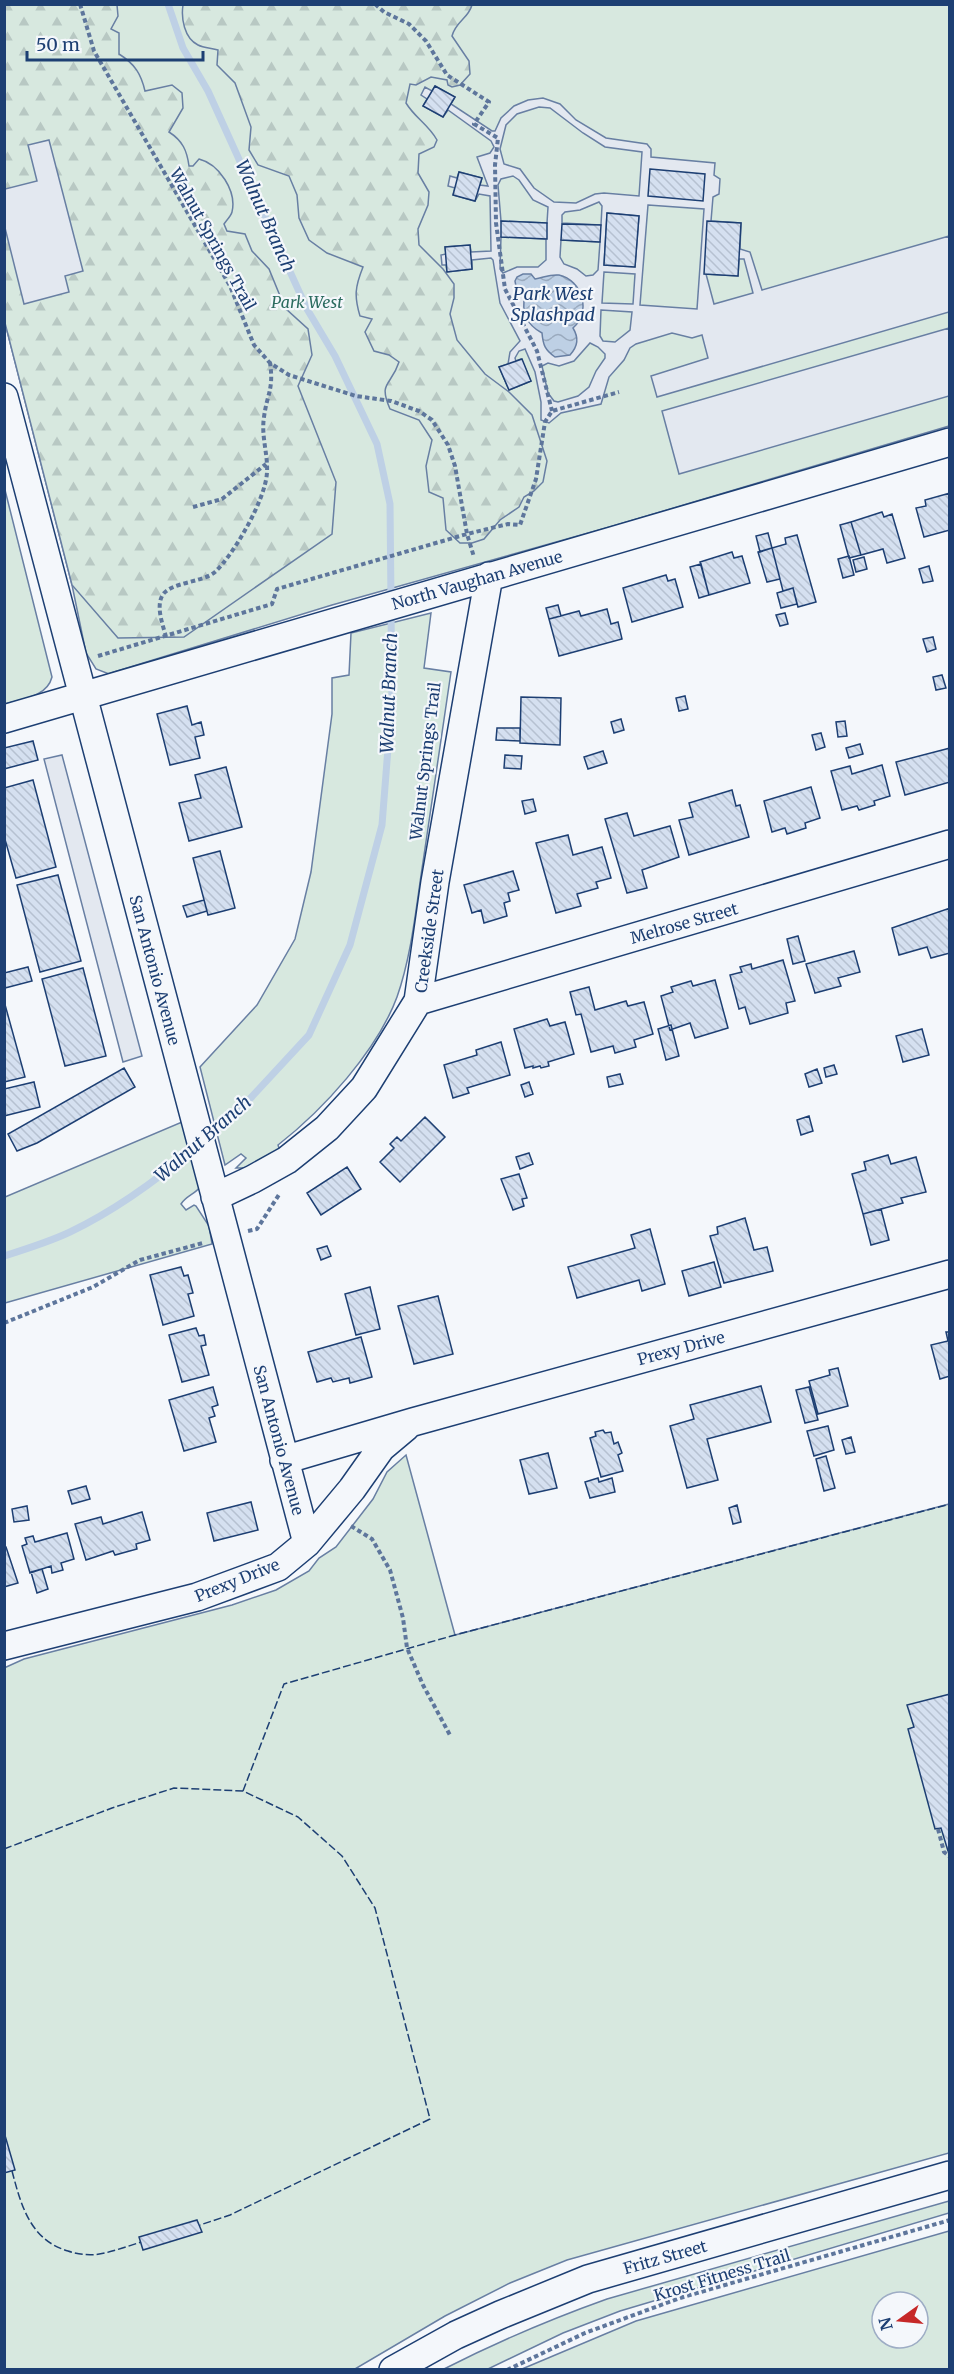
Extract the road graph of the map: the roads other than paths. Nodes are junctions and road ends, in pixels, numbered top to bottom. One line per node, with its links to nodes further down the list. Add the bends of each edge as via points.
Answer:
1 (4, 397): 4 (street, San Antonio Avenue)
2 (950, 442): 3 (street, North Vaughan Avenue)
3 (475, 580): 4 (street, North Vaughan Avenue); 7 (street, Creekside Street)
4 (82, 696): 5 (street, North Vaughan Avenue); 8 (street, San Antonio Avenue)
5 (4, 719)
6 (950, 844): 7 (street, Melrose Street)
7 (418, 1001): 8 (street, Creekside Street, via 364,1088 327,1128 287,1160)
8 (215, 1197): 11 (street, San Antonio Avenue)
9 (950, 1274): 10 (street, Prexy Drive)
10 (413, 1422): 11 (street, Prexy Drive); 12 (street, Prexy Drive, via 381,1448)
11 (284, 1460): 12 (street, San Antonio Avenue)
12 (307, 1544): 13 (street, Prexy Drive, via 278,1567 197,1597)
13 (4, 1646)
14 (950, 2175): 15 (street, Fritz Street, via 588,2279 465,2331)
15 (393, 2370)

